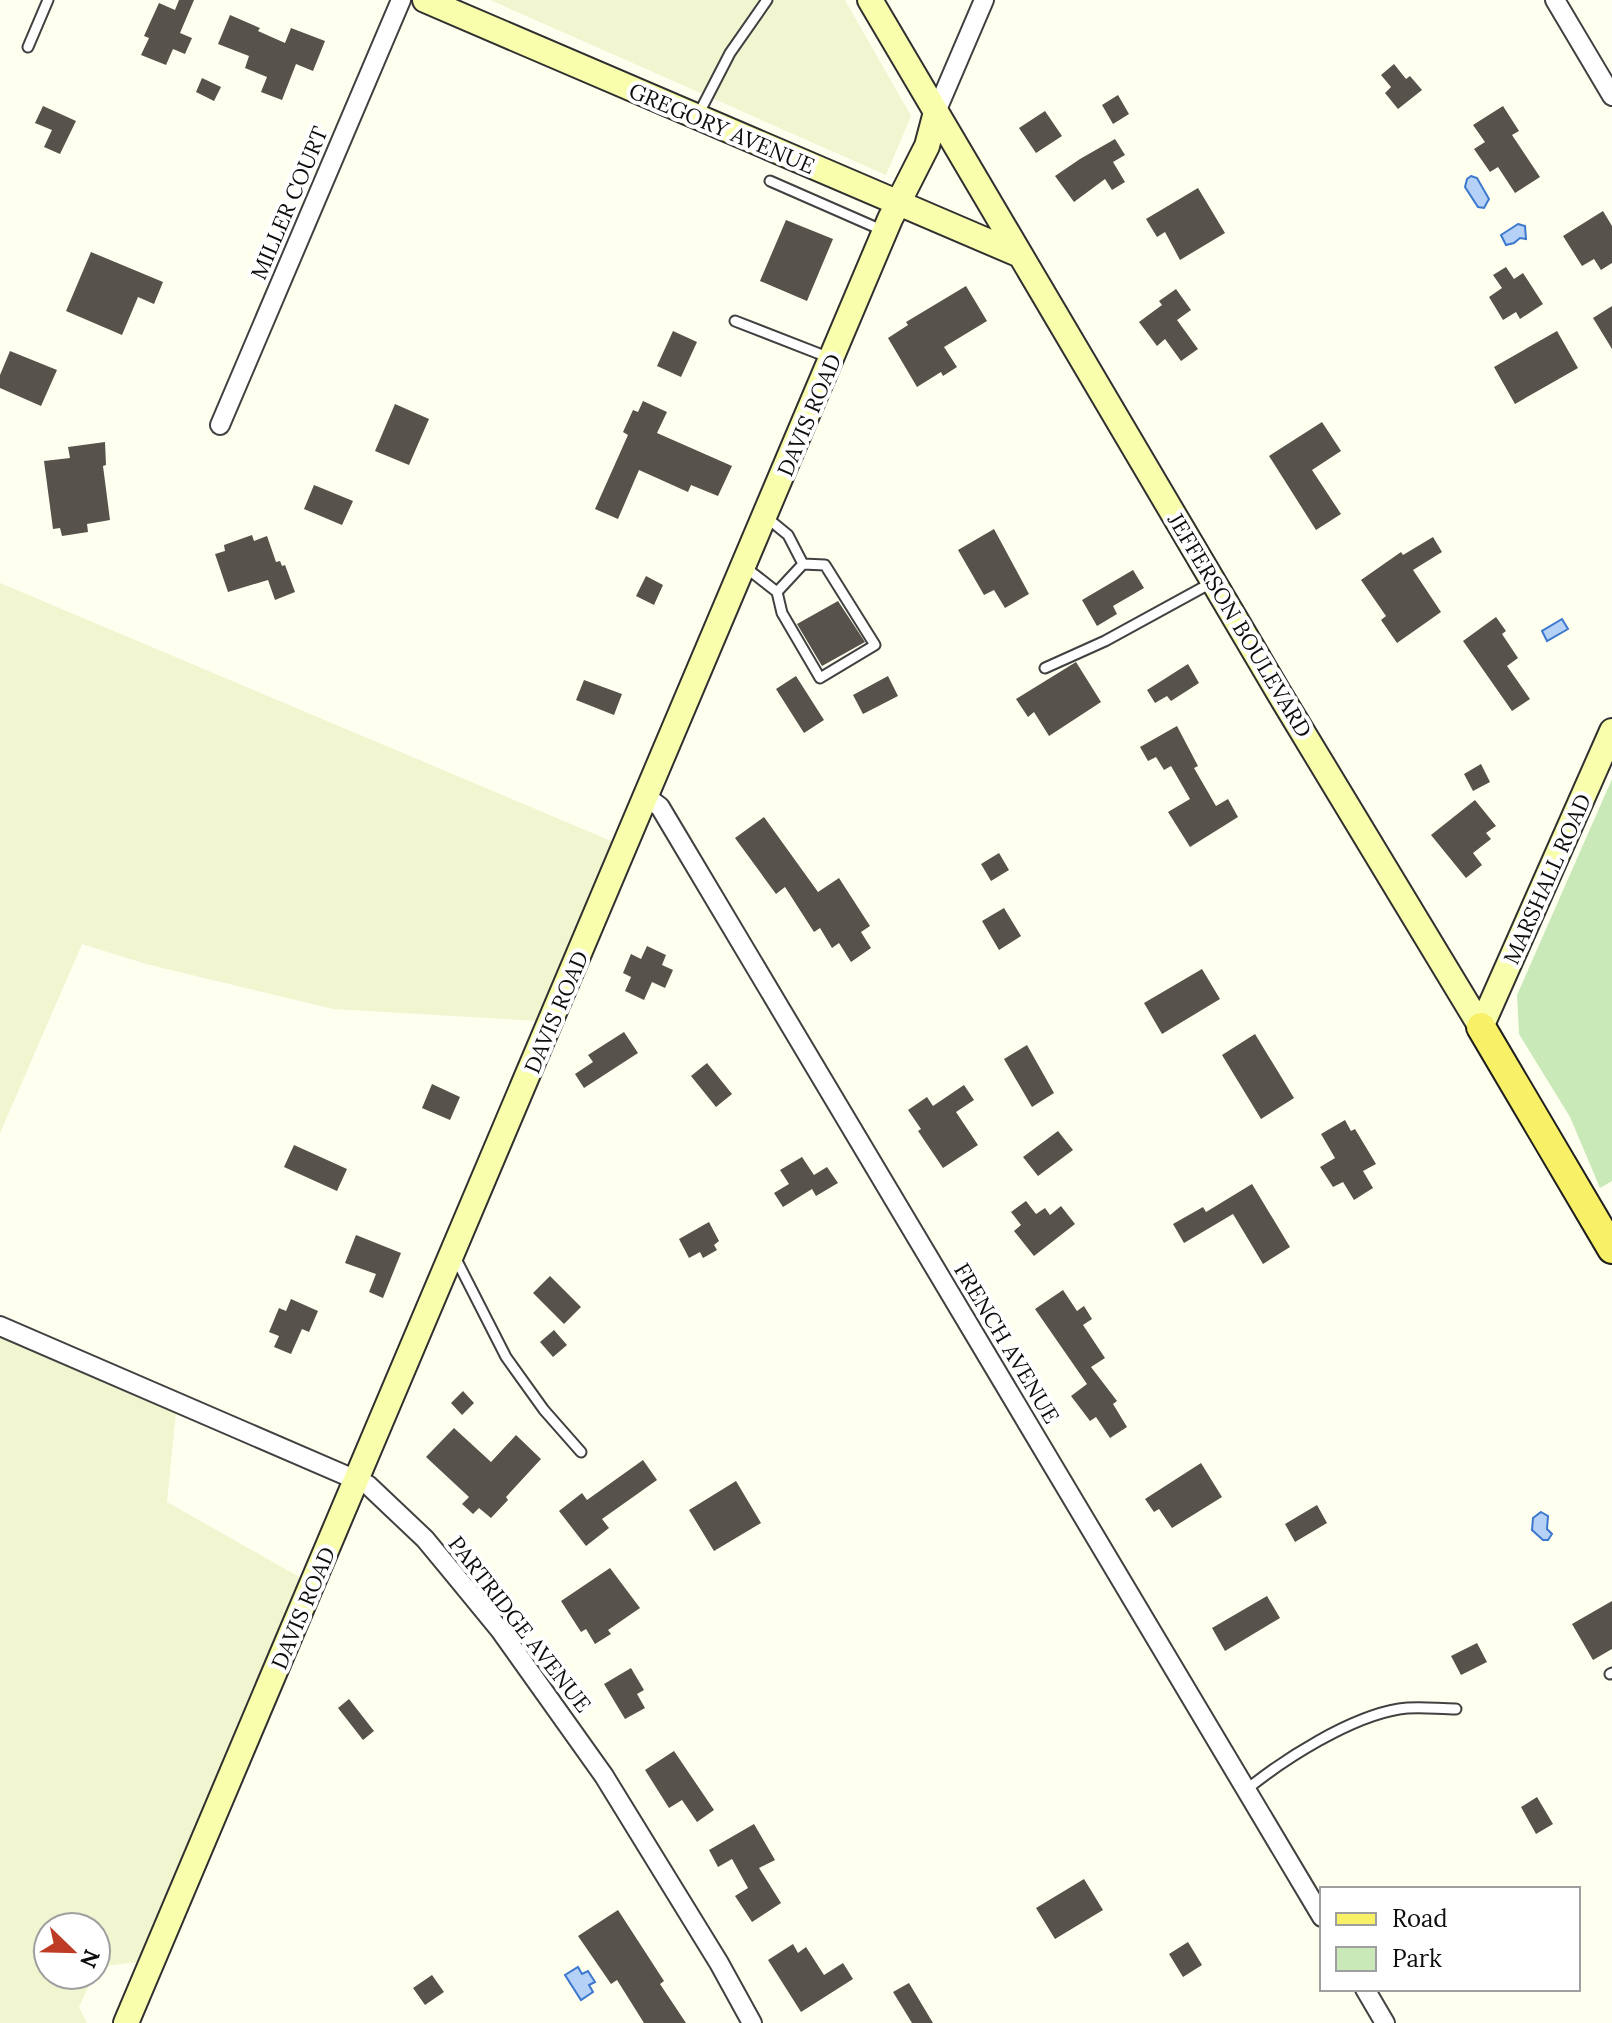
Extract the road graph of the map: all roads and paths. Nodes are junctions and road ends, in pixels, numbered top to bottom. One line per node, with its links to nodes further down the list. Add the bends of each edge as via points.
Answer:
1 (48, 0): 8 (lane)
2 (401, 0): 18 (street, MILLER COURT)
3 (425, 0): 11 (street, GREGORY AVENUE)
4 (767, 0): 11 (lane, via 730,53)
5 (870, 0): 10 (street, JEFFERSON BOULEVARD)
6 (984, 0): 10 (street, DAVIS ROAD)
7 (1555, 0): 9 (street)
8 (28, 47)
9 (1612, 96)
10 (936, 112): 13 (street, DAVIS ROAD, via 927,146); 15 (street, JEFFERSON BOULEVARD)
11 (697, 117): 13 (street, GREGORY AVENUE)
12 (770, 181): 14 (lane)
13 (897, 204): 14 (street, DAVIS ROAD); 15 (street, GREGORY AVENUE)
14 (887, 232): 17 (street, DAVIS ROAD)
15 (1020, 255): 22 (street, JEFFERSON BOULEVARD)
16 (735, 321): 17 (lane)
17 (833, 359): 19 (street, DAVIS ROAD)
18 (220, 425)
19 (766, 517): 20 (lane, via 788,535); 21 (street, DAVIS ROAD)
20 (803, 564): 23 (lane); 23 (lane, via 825,565 875,645 820,678 782,613)
21 (745, 567): 23 (lane); 26 (street, DAVIS ROAD)
22 (1214, 581): 24 (lane); 27 (street, JEFFERSON BOULEVARD)
23 (777, 592)
24 (1045, 668)
25 (1612, 731): 27 (street, MARSHALL ROAD, via 1566,840)
26 (647, 797): 29 (street, DAVIS ROAD); 34 (street, FRENCH AVENUE, via 660,807)
27 (1476, 1019): 28 (main road, JEFFERSON BOULEVARD, via 1600,1219)
28 (1612, 1249)
29 (453, 1254): 31 (lane, via 506,1357); 32 (street, DAVIS ROAD)
30 (0, 1326): 32 (street, PARTRIDGE AVENUE)
31 (581, 1452)
32 (358, 1479): 37 (street, DAVIS ROAD); 38 (street, PARTRIDGE AVENUE, via 425,1539 500,1630 604,1776)
33 (1456, 1709): 34 (lane, via 1399,1709 1352,1724)
34 (1246, 1790): 35 (street, FRENCH AVENUE)
35 (1320, 1914)
36 (1366, 1991): 39 (street)
37 (126, 2023)
38 (752, 2023)
39 (1385, 2023)

